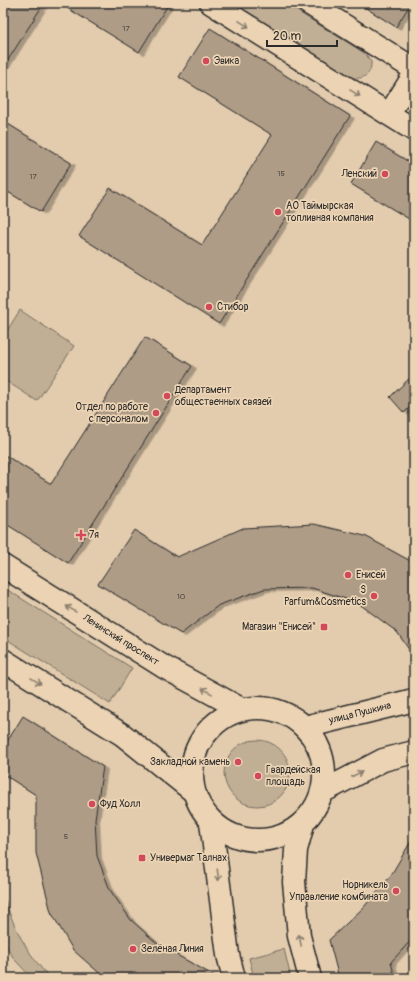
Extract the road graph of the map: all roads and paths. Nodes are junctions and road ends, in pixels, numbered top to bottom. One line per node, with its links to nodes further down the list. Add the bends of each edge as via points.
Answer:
1 (211, 3): 5 (main road, one-way to 5)
2 (308, 3): 3 (main road)
3 (414, 69)
4 (414, 74): 5 (street)
5 (389, 114): 6 (main road)
6 (414, 130)
7 (3, 566): 10 (main road, Ленинский проспект, one-way to 7, via 164,667)
8 (3, 660): 13 (main road, one-way to 13, via 123,735)
9 (414, 700): 11 (main road, улица Пушкина)
10 (241, 710): 11 (main road, via 258,707 274,709 290,715); 13 (main road, via 218,721 201,739 192,764)
11 (305, 727): 14 (main road, via 316,741 323,757 325,775)
12 (414, 752): 14 (main road, one-way to 12, via 383,760)
13 (193, 791): 15 (main road, via 198,804)
14 (322, 792): 16 (main road, via 315,809)
15 (211, 822): 16 (main road, via 232,836 256,841 281,837); 17 (main road, one-way to 17, via 228,955)
16 (303, 824): 18 (main road, one-way to 16, via 299,936 294,882 296,850)
17 (234, 978)
18 (310, 978)

